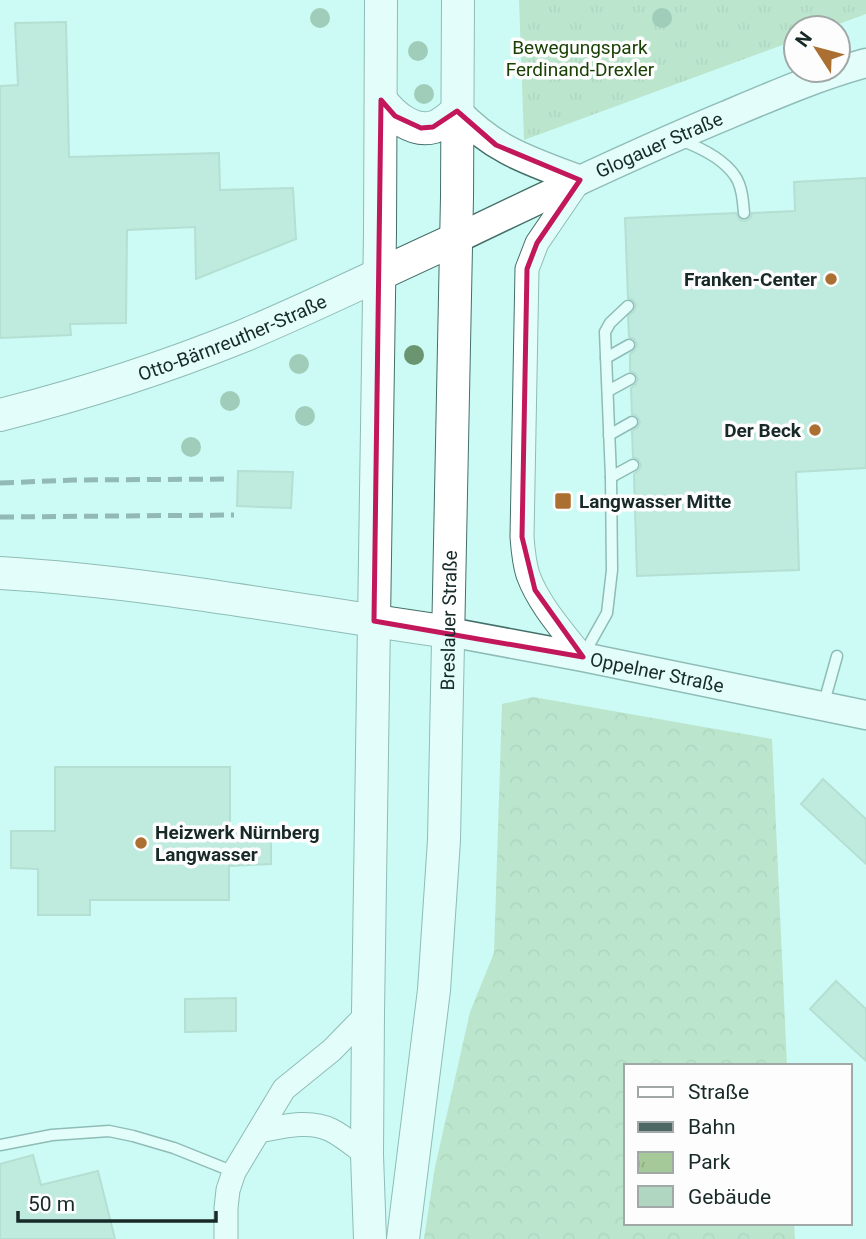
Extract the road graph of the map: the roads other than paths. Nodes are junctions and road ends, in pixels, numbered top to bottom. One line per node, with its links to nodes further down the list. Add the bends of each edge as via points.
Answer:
1 (381, 0): 4 (main road)
2 (456, 2): 5 (main road, Breslauer Straße)
3 (866, 63): 6 (street, Glogauer Straße, via 778,93)
4 (381, 100): 5 (main road, via 395,116 421,128 446,121); 10 (main road)
5 (457, 111): 7 (street, via 496,145); 9 (main road, Breslauer Straße)
6 (672, 138): 7 (street, Glogauer Straße); 8 (lane, via 726,166 736,177)
7 (580, 180): 9 (street, Glogauer Straße); 25 (street, via 537,243 527,269 522,537 535,590)
8 (744, 213)
9 (456, 239): 10 (main road, Otto-Bärnreuther-Straße); 23 (main road, Breslauer Straße)
10 (379, 274): 16 (main road, Otto-Bärnreuther-Straße, via 242,336 126,380); 22 (main road)
11 (628, 306): 13 (lane, via 605,332)
12 (629, 345): 13 (lane)
13 (606, 358): 15 (lane)
14 (630, 379): 15 (lane)
15 (608, 391): 18 (lane)
16 (0, 415)
17 (632, 422): 18 (lane)
18 (609, 435): 20 (lane)
19 (634, 465): 20 (lane)
20 (611, 477): 25 (lane, via 608,607)
21 (0, 573): 22 (main road, via 161,590)
22 (374, 621): 23 (main road); 28 (main road)
23 (449, 632): 25 (street, Oppelner Straße); 35 (main road, Breslauer Straße, via 441,909)
24 (837, 656): 26 (lane)
25 (583, 657): 26 (street, Oppelner Straße)
26 (823, 706): 27 (street, Oppelner Straße)
27 (866, 715)
28 (368, 1013): 29 (street, via 284,1089); 31 (main road)
29 (259, 1130): 31 (street, via 288,1125 330,1129); 32 (street)
30 (0, 1146): 32 (lane, via 52,1135 109,1131)
31 (367, 1155): 34 (main road)
32 (234, 1172): 33 (street, via 228,1190)
33 (226, 1239)
34 (370, 1239)
35 (403, 1239)

